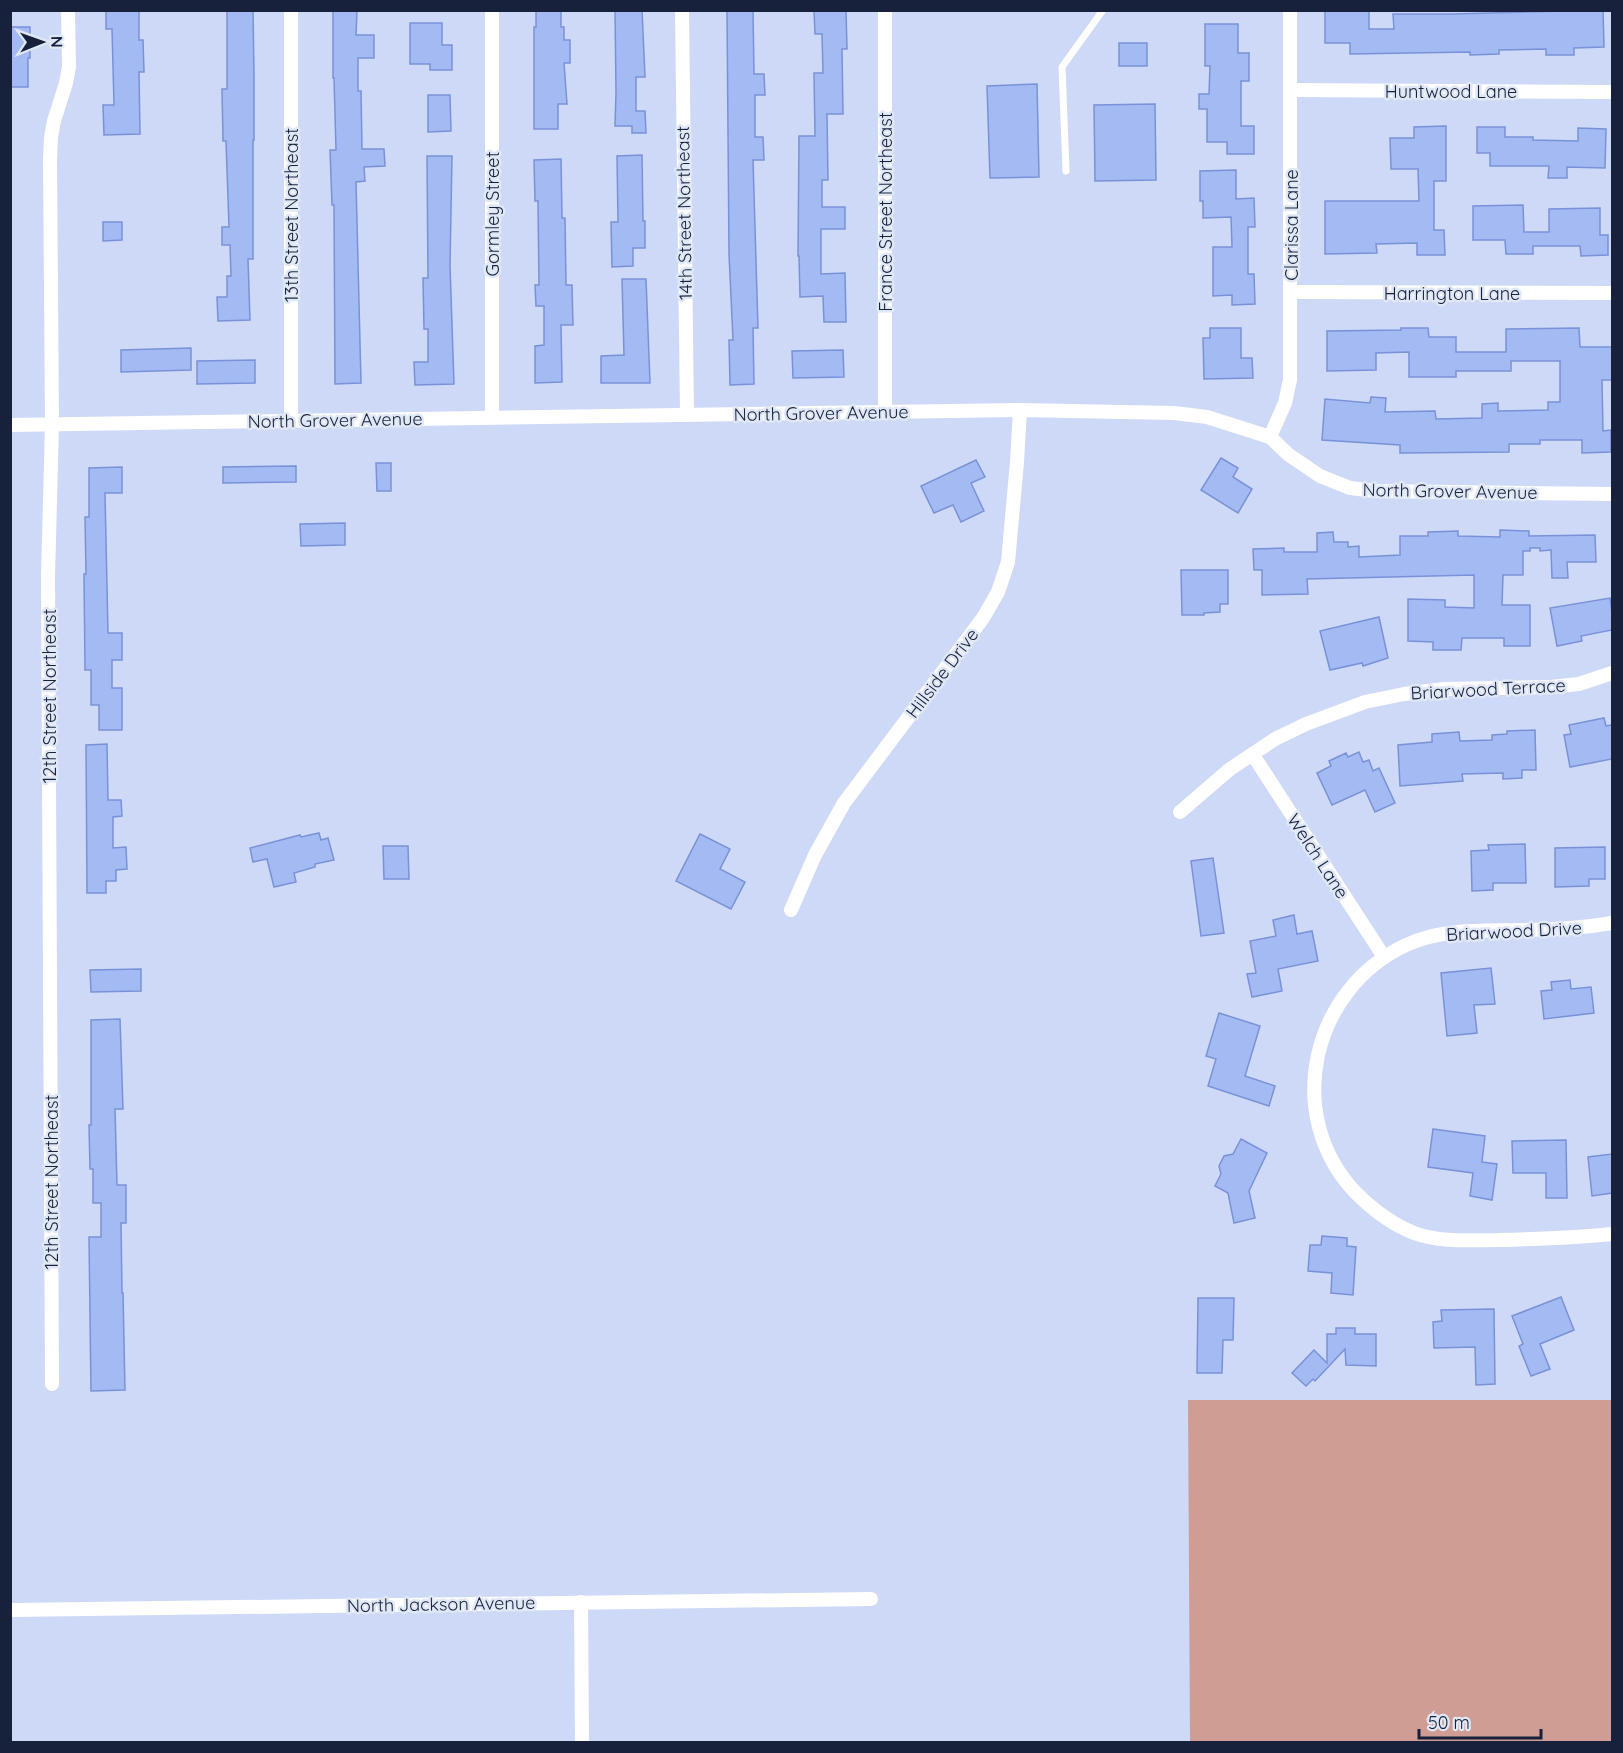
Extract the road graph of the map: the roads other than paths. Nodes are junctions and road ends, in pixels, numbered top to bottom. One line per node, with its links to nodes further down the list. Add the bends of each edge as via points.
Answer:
1 (68, 10): 18 (street, 12th Street Northeast, via 69,67 51,136)
2 (291, 10): 17 (street, 13th Street Northeast)
3 (492, 10): 16 (street, Gormley Street)
4 (682, 10): 15 (street, 14th Street Northeast)
5 (885, 10): 14 (street, France Street Northeast)
6 (1103, 10): 10 (lane, via 1062,67)
7 (1290, 10): 8 (street, Clarissa Lane)
8 (1290, 90): 9 (street, Huntwood Lane); 11 (street, Clarissa Lane)
9 (1612, 92)
10 (1066, 171)
11 (1291, 292): 12 (street, Harrington Lane); 20 (street, Clarissa Lane, via 1290,380)
12 (1612, 293)
13 (1020, 410): 14 (street, North Grover Avenue); 20 (street, North Grover Avenue, via 1174,412 1207,417); 25 (street, Hillside Drive, via 1008,562 998,592 983,618 844,803 814,855)
14 (885, 413): 15 (street, North Grover Avenue)
15 (687, 415): 16 (street, North Grover Avenue)
16 (492, 417): 17 (street, North Grover Avenue)
17 (291, 420): 18 (street, North Grover Avenue)
18 (52, 424): 19 (street, North Grover Avenue); 29 (street, 12th Street Northeast, via 48,577)
19 (10, 425)
20 (1270, 437): 21 (street, North Grover Avenue, via 1320,476 1350,488)
21 (1612, 494)
22 (1612, 673): 23 (street, Briarwood Terrace, via 1579,684 1444,689 1365,702 1306,724)
23 (1253, 755): 24 (street, Briarwood Terrace, via 1230,769); 27 (street, Welch Lane)
24 (1180, 812)
25 (791, 910)
26 (1612, 923): 27 (street, Briarwood Drive, via 1554,930 1459,931 1433,935)
27 (1384, 957): 28 (street, Briarwood Drive, via 1343,996 1329,1021 1317,1057 1314,1076 1318,1123 1347,1183 1366,1204 1398,1225 1443,1239 1545,1239)
28 (1612, 1234)
29 (52, 1384)
30 (871, 1599): 31 (street, North Jackson Avenue)
31 (581, 1602): 32 (street, North Jackson Avenue); 33 (street)
32 (10, 1610)
33 (582, 1743)

